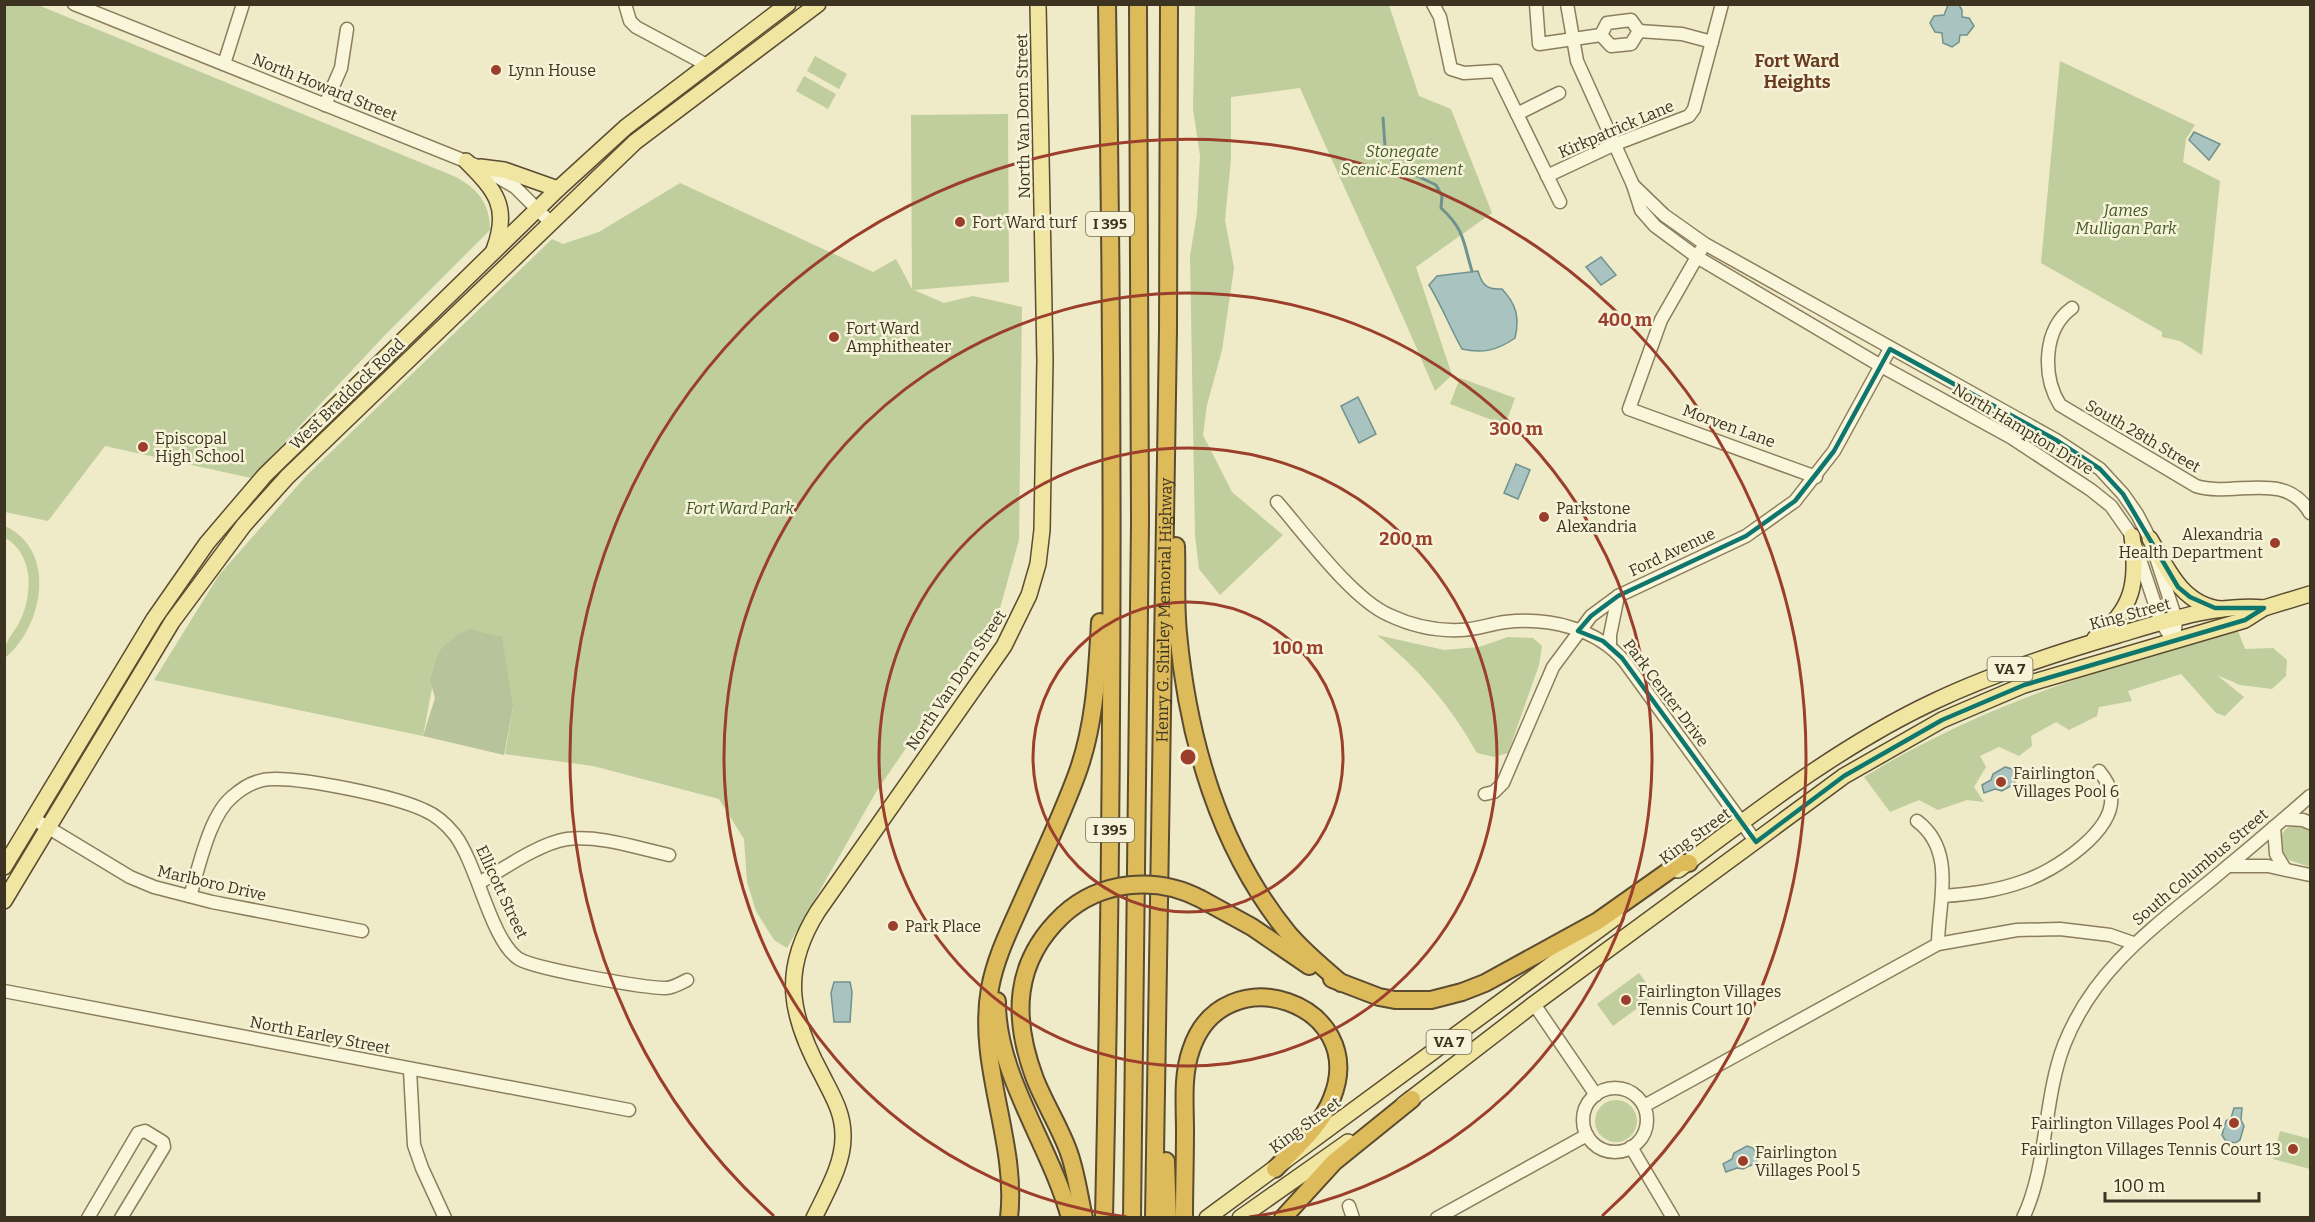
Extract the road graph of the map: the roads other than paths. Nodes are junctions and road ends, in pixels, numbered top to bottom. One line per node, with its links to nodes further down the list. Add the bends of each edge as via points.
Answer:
1 (74, 4): 21 (street, North Howard Street)
2 (243, 4): 21 (street)
3 (625, 4): 22 (street, via 636,27)
4 (788, 4): 22 (main road, West Braddock Road)
5 (818, 4): 33 (main road, West Braddock Road, via 644,135)
6 (1038, 4): 98 (main road, North Van Dorn Street, via 1044,349 1040,554 1024,607 1004,646 818,911 796,956 793,985 798,1024 838,1108 844,1137 839,1161)
7 (1107, 4): 41 (highway, I 395)
8 (1138, 4): 103 (highway, via 1140,522)
9 (1169, 4): 15 (highway, Henry G. Shirley Memorial Highway)
10 (1176, 4): 15 (highway)
11 (1536, 4): 19 (street, via 1539,44)
12 (1567, 4): 19 (street, North Hampton Drive)
13 (1722, 4): 20 (street, Kirkpatrick Lane)
14 (1435, 5): 25 (street, via 1450,69 1464,73 1496,71)
15 (1170, 26): 38 (highway, Henry G. Shirley Memorial Highway)
16 (346, 29): 24 (street, via 341,68)
17 (1640, 31): 18 (street, via 1631,44 1611,46); 18 (street, via 1631,20 1607,23); 20 (street, via 1682,34)
18 (1601, 36): 19 (street)
19 (1572, 40): 26 (street, North Hampton Drive, via 1576,61)
20 (1712, 42): 26 (street, Kirkpatrick Lane, via 1689,116)
21 (224, 64): 24 (street, North Howard Street)
22 (708, 65): 30 (main road, West Braddock Road, via 626,127)
23 (1559, 93): 25 (street)
24 (325, 105): 27 (street, North Howard Street)
25 (1517, 114): 28 (street)
26 (1613, 145): 28 (street, Kirkpatrick Lane); 29 (street, North Hampton Drive)
27 (473, 164): 30 (main road); 32 (street, North Howard Street, via 515,187); 35 (main road, via 499,202 502,218)
28 (1547, 176): 31 (street)
29 (1633, 185): 34 (street, North Hampton Drive, via 1664,215); 36 (street, North Hampton Drive, via 1641,210 1654,226)
30 (558, 189): 32 (main road, West Braddock Road)
31 (1560, 202)
32 (536, 210): 33 (street, North Howard Street); 35 (main road, West Braddock Road)
33 (550, 222): 65 (main road, West Braddock Road, via 287,477 244,525 172,622)
34 (1705, 244): 36 (street); 39 (street, North Hampton Drive)
35 (494, 251): 59 (main road, West Braddock Road, via 296,444 226,519 154,619)
36 (1697, 257): 40 (street, North Hampton Drive); 42 (street, Morven Lane, via 1661,320 1629,409)
37 (2072, 308): 44 (street, South 28th Street, via 2061,316 2052,336 2049,383 2060,405 2196,486 2217,491 2263,486 2280,489 2293,495)
38 (1168, 331): 82 (highway, via 1178,630 1194,735 1206,782 1249,876 1288,933); 85 (highway, Henry G. Shirley Memorial Highway)
39 (1890, 349): 40 (street, Ford Avenue); 46 (street, North Hampton Drive, via 2080,454 2123,494)
40 (1881, 366): 42 (street, Ford Avenue); 45 (street, North Hampton Drive, via 2070,474 2111,506)
41 (1111, 443): 79 (highway, via 1094,711 1071,790); 102 (highway, I 395, via 1110,887)
42 (1816, 477): 48 (street, Ford Avenue, via 1795,501 1765,524)
43 (1277, 502): 52 (street, Park Center Drive, via 1359,593 1385,614 1447,630 1543,621)
44 (2310, 513)
45 (2132, 536): 51 (street, North Hampton Drive); 54 (main road, via 2136,566 2128,601 2110,628)
46 (2150, 539): 50 (main road, via 2178,587 2202,603); 51 (street, North Hampton Drive)
47 (2310, 594): 49 (main road, King Street / VA 7)
48 (1618, 596): 52 (street, Ford Avenue); 55 (street)
49 (2264, 608): 50 (main road, King Street / VA 7); 53 (main road, King Street / VA 7, via 2245,620)
50 (2226, 609): 51 (main road, King Street / VA 7)
51 (2169, 620): 53 (street, North Hampton Drive); 54 (main road, King Street / VA 7)
52 (1578, 631): 55 (street, Park Center Drive); 57 (street, Ford Avenue, via 1546,680 1503,783)
53 (2174, 642): 66 (main road, King Street / VA 7, via 2024,685 1942,720 1844,776)
54 (2088, 644): 62 (main road, King Street / VA 7, via 2019,666 1934,701 1832,760)
55 (1610, 646): 62 (street, Park Center Drive)
56 (2099, 771): 75 (street, via 2108,783 2111,808 2098,831 2074,852 2026,881 1980,894)
57 (1485, 794)
58 (2310, 796): 60 (street, South Columbus Street)
59 (34, 819): 65 (street, Marlboro Drive); 70 (main road, West Braddock Road)
60 (2284, 819): 63 (street); 64 (street, South Columbus Street)
61 (1917, 821): 75 (street, via 1936,846)
62 (1743, 824): 66 (street, Park Center Drive); 68 (main road, King Street / VA 7)
63 (2310, 824)
64 (2274, 827): 69 (street, South Columbus Street); 71 (street, via 2276,854)
65 (49, 828): 74 (street, Marlboro Drive, via 130,877); 76 (main road, West Braddock Road)
66 (1756, 842): 84 (main road, King Street / VA 7)
67 (669, 855): 73 (street, via 614,842 567,839 550,844)
68 (1689, 862): 82 (highway, via 1680,863 1598,921 1462,992 1431,1000 1395,1000); 93 (main road, King Street / VA 7)
69 (2228, 866): 71 (street); 78 (street, South Columbus Street)
70 (4, 867)
71 (2285, 869): 72 (street)
72 (2310, 875)
73 (479, 883): 74 (street, Ellicott Street, via 454,834 423,809 379,796 272,779 245,787 223,807 204,849); 81 (street, Ellicott Street, via 504,943 525,961 668,988)
74 (190, 896): 77 (street, Marlboro Drive)
75 (1943, 896): 80 (street)
76 (4, 901)
77 (362, 931)
78 (2133, 943): 80 (street, South Columbus Street, via 2110,935 2061,929 2017,930); 111 (street, via 2090,994 2064,1045)
79 (1003, 944): 99 (highway, via 990,988 987,1023 1008,1175); 100 (highway, via 997,983 1001,1040 1010,1073 1062,1187)
80 (1938, 944): 89 (street, South Columbus Street)
81 (687, 981)
82 (1341, 983): 101 (highway, bridge, via 1185,890 1146,884 1110,888 1078,901 1032,952 1019,995 1035,1078 1069,1152)
83 (4, 991): 86 (street, North Earley Street)
84 (1534, 1004): 87 (street); 88 (main road, King Street / VA 7)
85 (1159, 1036): 104 (highway, Henry G. Shirley Memorial Highway); 105 (highway)
86 (410, 1070): 90 (street, North Earley Street); 97 (street, via 414,1145)
87 (1596, 1095): 89 (street, via 1606,1089 1622,1089); 91 (street, via 1584,1113)
88 (1412, 1099): 107 (main road, King Street / VA 7); 108 (highway, via 1334,1162)
89 (1644, 1106): 92 (street, via 1646,1129)
90 (629, 1110)
91 (1587, 1135): 92 (street, via 1606,1150 1618,1152); 109 (street)
92 (1631, 1147): 110 (street)
93 (1275, 1169): 94 (main road, King Street / VA 7); 106 (highway, via 1328,1108 1338,1065 1335,1046 1321,1023 1290,1001 1263,996 1225,1007 1211,1018 1192,1047 1185,1083)
94 (1208, 1217)
95 (88, 1218): 96 (street, via 138,1133 145,1131 163,1142 164,1147)
96 (121, 1218)
97 (445, 1218)
98 (814, 1218)
99 (1009, 1218)
100 (1070, 1218)
101 (1084, 1218)
102 (1104, 1218)
103 (1132, 1218)
104 (1154, 1218)
105 (1168, 1218)
106 (1184, 1218)
107 (1240, 1218)
108 (1283, 1218)
109 (1437, 1218)
110 (1673, 1218)
111 (2023, 1218)

